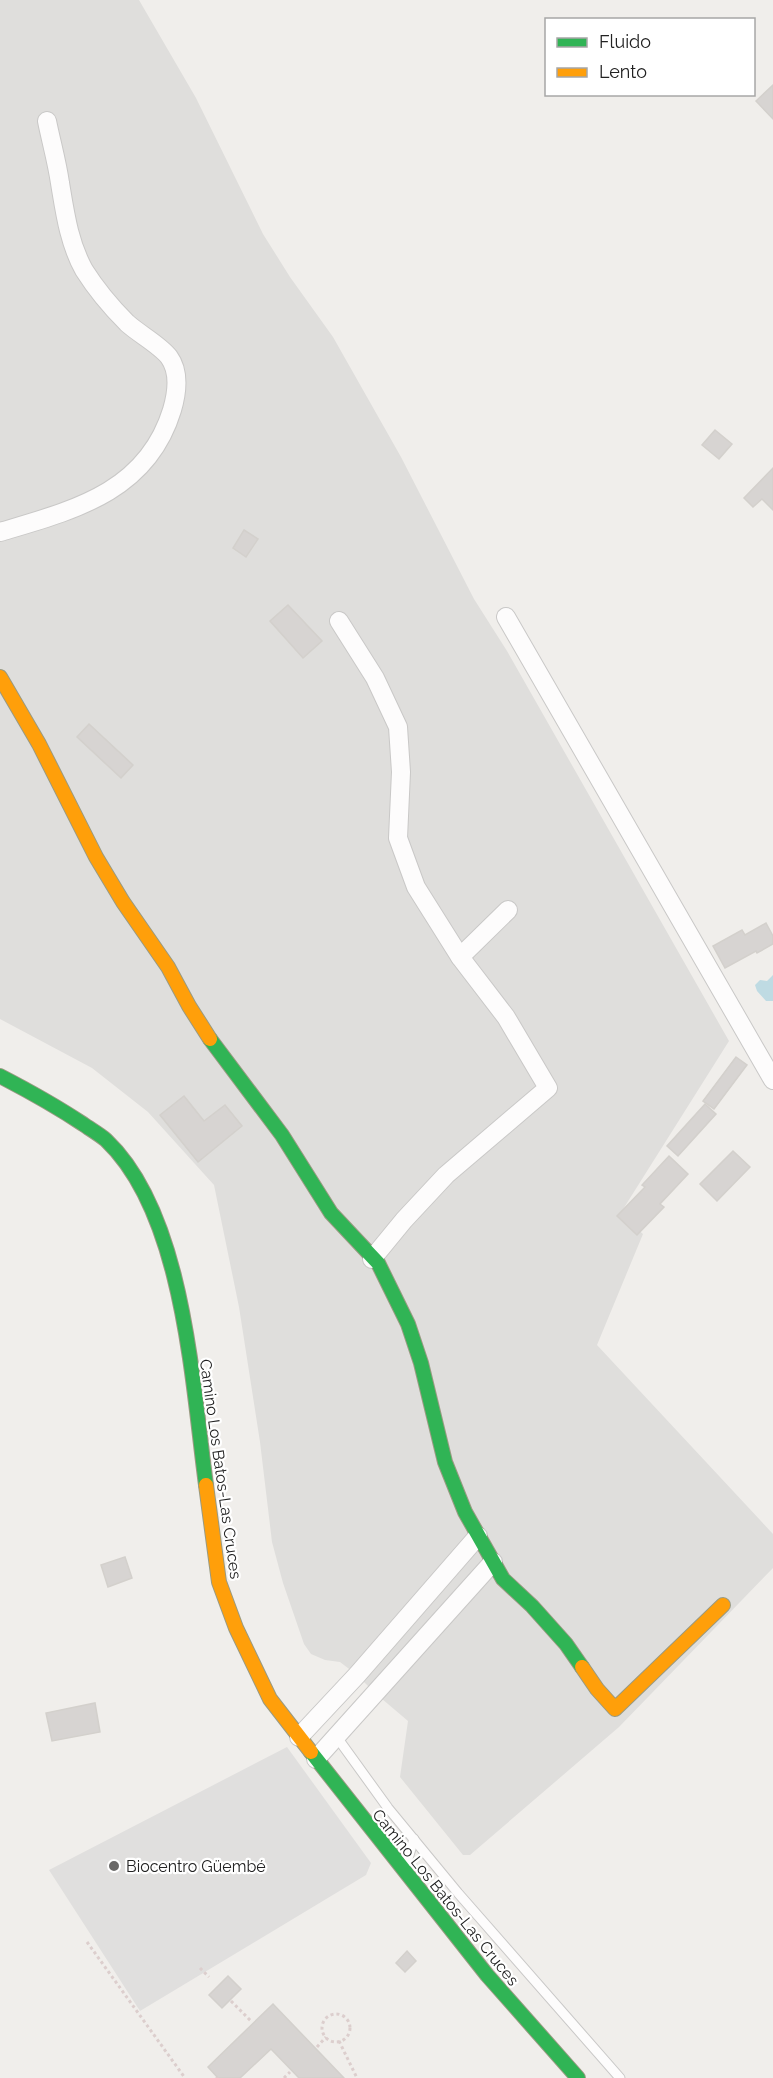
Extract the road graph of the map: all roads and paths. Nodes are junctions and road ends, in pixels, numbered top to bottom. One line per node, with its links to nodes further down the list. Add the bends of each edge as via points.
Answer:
1 (47, 121): 2 (street, via 68,232 83,268 127,323 168,355 176,369 176,397 156,447 117,488)
2 (0, 532)
3 (506, 617): 9 (street)
4 (339, 621): 7 (street, via 375,678 398,727 398,838 416,887)
5 (0, 677): 10 (street, via 96,857 189,1006 282,1135 331,1213)
6 (508, 910): 7 (street)
7 (460, 957): 10 (street, via 506,1017 548,1088 446,1175)
8 (0, 1076): 15 (street, Camino Los Batos-Las Cruces, via 51,1103 105,1139 135,1174 153,1212 181,1300 219,1582 258,1677 270,1700)
9 (773, 1080)
10 (372, 1259): 11 (street, via 378,1263 408,1324 445,1462)
11 (478, 1536): 12 (street); 15 (street)
12 (494, 1562): 13 (street, via 503,1579 566,1644 615,1709); 14 (street)
13 (723, 1605)
14 (336, 1736): 16 (street); 17 (lane)
15 (299, 1737): 16 (street, Camino Los Batos-Las Cruces)
16 (316, 1759): 18 (street, Camino Los Batos-Las Cruces)
17 (414, 1839): 18 (lane); 32 (lane)
18 (405, 1869): 31 (street, Camino Los Batos-Las Cruces, via 487,1975)
19 (87, 1942): 28 (path)
20 (200, 1968): 21 (path)
21 (209, 1977)
22 (231, 2001): 23 (path)
23 (251, 2021)
24 (326, 2037): 25 (path); 25 (path, via 322,2029 324,2020 331,2014 340,2014 348,2019 350,2028 347,2037); 26 (path)
25 (339, 2041): 30 (path)
26 (316, 2047)
27 (290, 2072): 29 (path)
28 (184, 2078)
29 (284, 2078)
30 (357, 2078)
31 (578, 2078)
32 (620, 2078)

